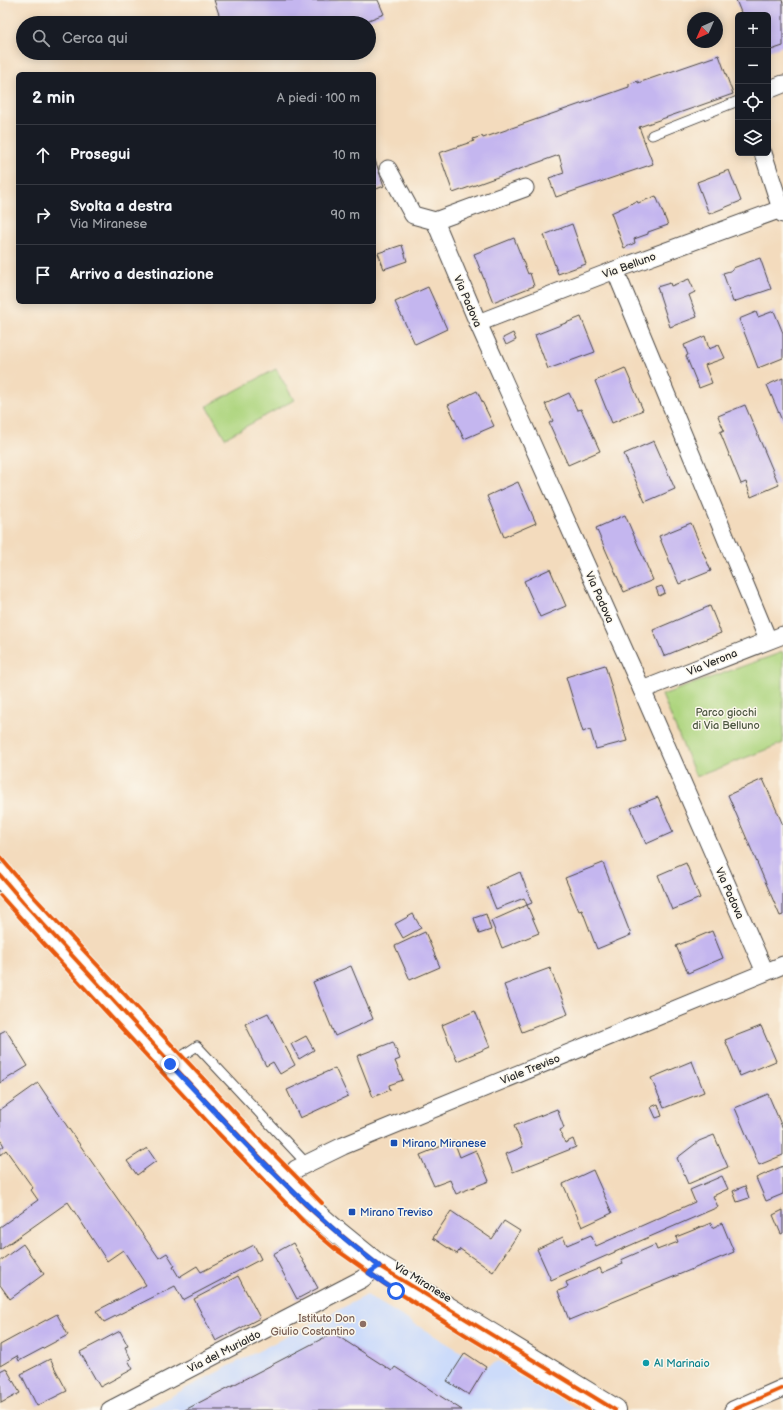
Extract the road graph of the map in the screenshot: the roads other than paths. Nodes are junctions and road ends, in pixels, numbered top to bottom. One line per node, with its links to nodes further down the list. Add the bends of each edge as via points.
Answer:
1 (783, 84): 2 (street)
2 (771, 89)
3 (735, 102): 4 (lane)
4 (652, 135)
5 (764, 156): 8 (street, Via Belluno)
6 (388, 169): 9 (street, via 413,215)
7 (525, 188): 9 (street)
8 (782, 211): 10 (street, Via Belluno)
9 (435, 222): 11 (street, Via Padova)
10 (614, 270): 11 (street, Via Belluno); 12 (street)
11 (478, 323): 13 (street, Via Padova)
12 (776, 637): 13 (street, Via Verona)
13 (642, 690): 16 (street, Via Padova)
14 (0, 875): 17 (main road, Via Miranese)
15 (783, 965): 16 (street, Viale Treviso)
16 (765, 972): 18 (street, Viale Treviso)
17 (170, 1064): 18 (lane, via 197,1046); 19 (main road, Via Miranese)
18 (306, 1163): 19 (street, Viale Treviso, via 296,1169)
19 (284, 1183): 20 (main road, Via Miranese, via 331,1227)
20 (379, 1266): 22 (street, Via del Murialdo, via 362,1279); 23 (main road, Via Miranese)
21 (783, 1388): 24 (street)
22 (110, 1410)
23 (615, 1410)
24 (733, 1410)

